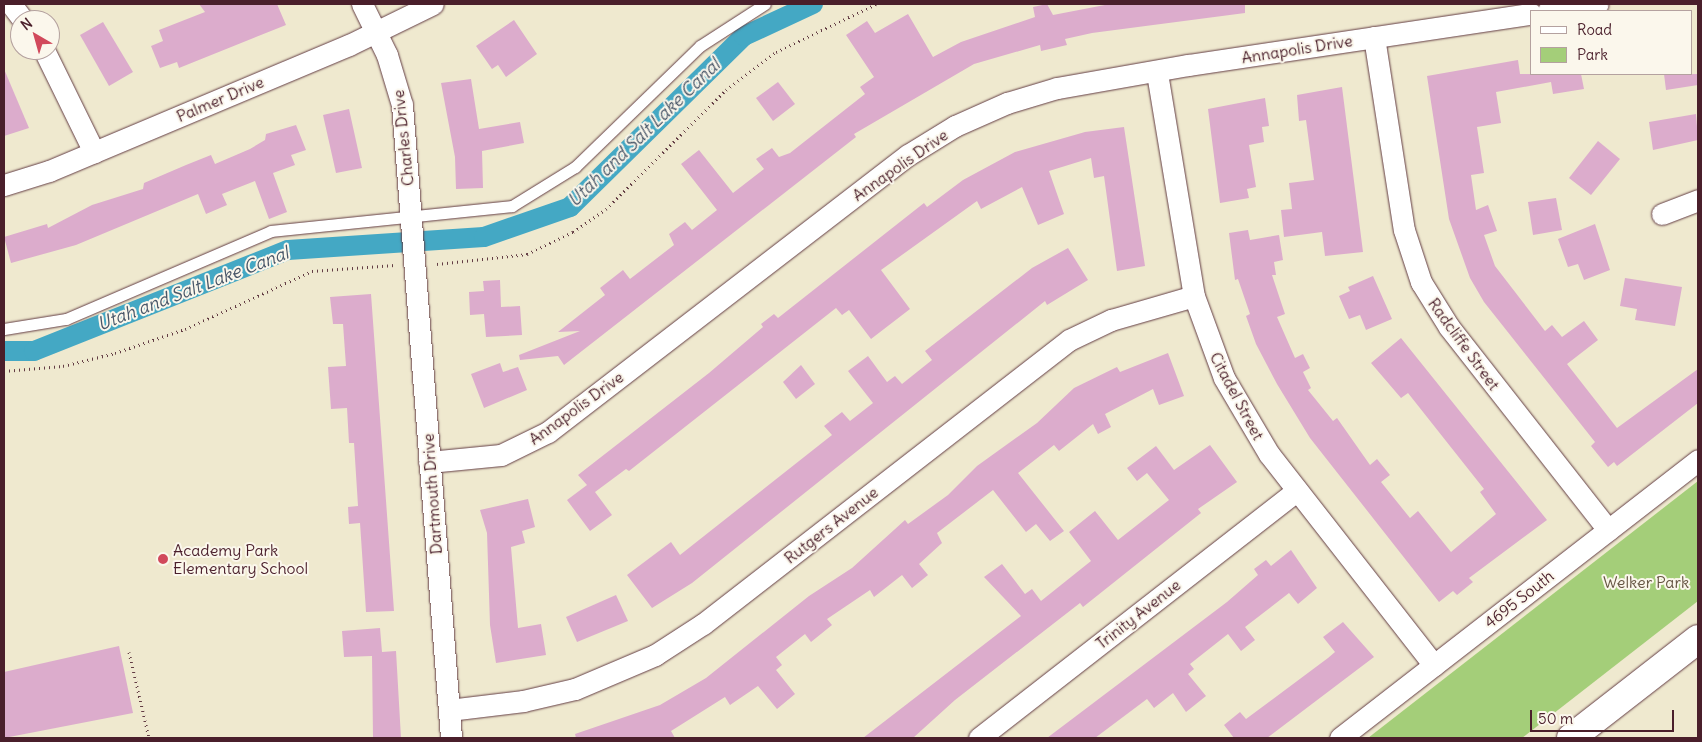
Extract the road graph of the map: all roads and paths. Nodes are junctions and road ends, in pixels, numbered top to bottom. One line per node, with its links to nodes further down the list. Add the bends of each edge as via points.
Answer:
1 (362, 4): 8 (street, Charles Drive)
2 (432, 4): 8 (street, Palmer Drive)
3 (765, 4): 16 (lane, via 700,46 575,167 512,206)
4 (876, 4): 18 (path, via 776,52 754,68 726,90 606,209 572,232 527,254)
5 (1598, 4): 6 (street)
6 (1555, 10)
7 (1530, 14): 9 (street, Annapolis Drive)
8 (378, 33): 12 (street, Palmer Drive); 16 (street, Charles Drive, via 402,105)
9 (1374, 37): 11 (street, Annapolis Drive); 26 (street, Radcliffe Street, via 1414,266 1449,328)
10 (49, 60): 12 (street)
11 (1156, 74): 20 (street, Citadel Street); 24 (street, Annapolis Drive, via 1057,88 1007,103 955,126 908,155 548,432 501,455)
12 (94, 152): 13 (street, Palmer Drive)
13 (4, 185)
14 (1698, 200): 15 (street)
15 (1662, 214)
16 (411, 220): 17 (street, Charles Drive); 21 (lane, via 271,231 66,320)
17 (414, 250): 24 (street, Dartmouth Drive)
18 (437, 264)
19 (396, 265): 22 (path, via 312,271 185,328 115,354 63,366)
20 (1194, 296): 25 (street, Citadel Street, via 1214,357 1237,402); 30 (street, Rutgers Avenue, via 1111,320 1069,340 703,624 655,655 575,689 523,701)
21 (4, 329)
22 (4, 371)
23 (1698, 460): 26 (street, 4695 South)
24 (429, 462): 30 (street, Dartmouth Drive)
25 (1297, 490): 29 (street, Citadel Street); 33 (street, Trinity Avenue)
26 (1608, 530): 29 (street, 4695 South)
27 (1698, 639): 35 (main road)
28 (129, 652): 31 (path)
29 (1434, 665): 34 (street, 4695 South)
30 (449, 710): 32 (street, Dartmouth Drive)
31 (149, 738)
32 (451, 738)
33 (979, 738)
34 (1340, 738)
35 (1571, 738)

